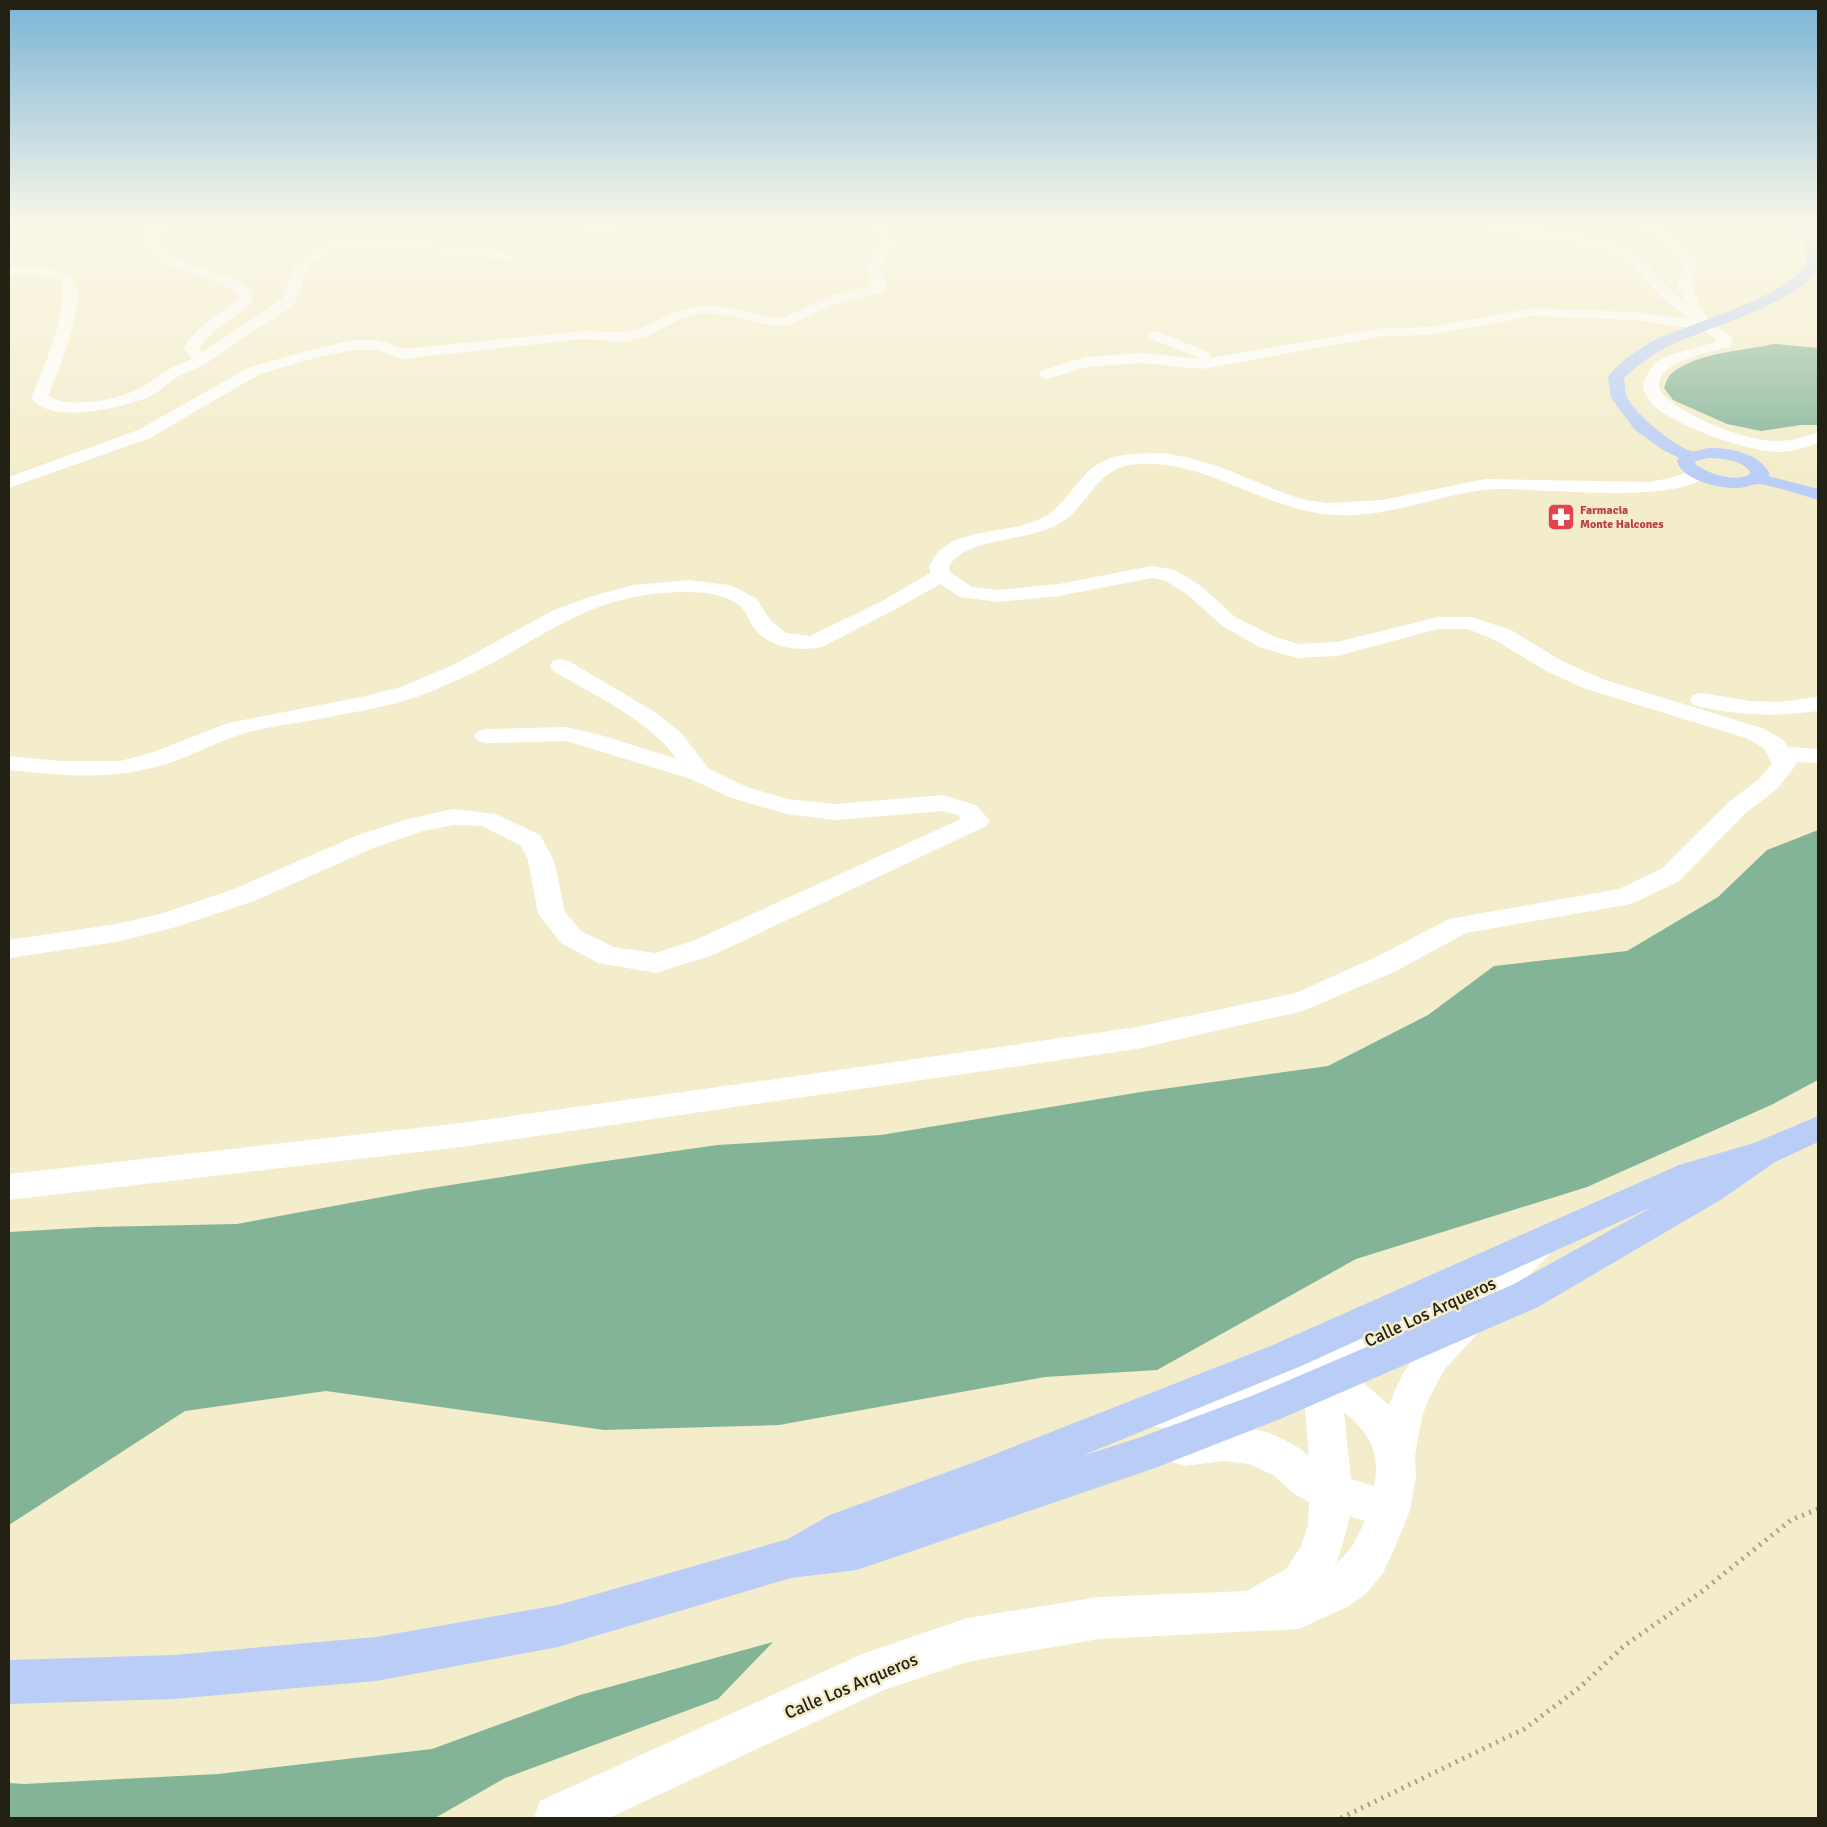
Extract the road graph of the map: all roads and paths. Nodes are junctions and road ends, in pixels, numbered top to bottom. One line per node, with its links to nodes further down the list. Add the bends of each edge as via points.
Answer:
1 (67, 308): 15 (street, via 50,376 39,398 51,405 72,408 113,403 142,394)
2 (236, 308): 15 (street, via 196,338 191,348)
3 (280, 308): 15 (street)
4 (701, 308): 22 (street, via 678,315 645,332 624,337 583,335 403,354 378,345 353,345 307,355 254,371 144,434)
5 (704, 308): 6 (street, via 787,322)
6 (816, 308)
7 (1684, 308): 12 (street)
8 (1695, 308): 12 (street)
9 (1743, 308): 12 (main road)
10 (1566, 315): 11 (street); 12 (street, via 1634,316); 13 (street); 16 (street, via 1532,312 1432,331 1383,332)
11 (1615, 326)
12 (1706, 326): 18 (street, via 1725,339 1724,344 1683,355 1662,366 1650,386 1655,396 1671,410 1693,422 1718,434 1748,442 1789,446); 20 (main road, via 1667,341 1636,358 1616,377 1619,398 1640,426)
13 (1488, 333)
14 (1156, 336): 16 (street)
15 (201, 360)
16 (1216, 360): 17 (street, via 1202,364 1141,358 1085,362)
17 (1047, 374)
18 (1818, 438)
19 (1818, 456): 21 (street)
20 (1694, 466): 21 (main road, via 1731,482 1742,482); 21 (main road, via 1708,453 1733,456); 24 (street, via 1674,483 1649,487 1475,485 1360,508 1327,509 1297,505 1197,463 1140,459 1110,464 1098,472 1065,511 1050,522 1025,532 969,544 947,555 939,566)
21 (1766, 468): 23 (main road)
22 (9, 483)
23 (1818, 494)
24 (941, 575): 26 (street, via 967,593 998,596 1059,590 1152,572 1170,575 1194,590 1228,621 1267,642 1298,651 1337,649 1438,623 1471,623 1503,635 1554,666 1594,684); 31 (street, via 814,642 778,638 763,625 749,602 723,589 688,586 634,591 561,614 463,669 409,692 236,728 160,758 120,768 60,768)
25 (561, 666): 32 (street, via 650,719 674,739)
26 (1630, 695): 27 (street, via 1661,693 1751,708 1777,709); 29 (street, via 1754,733 1774,744)
27 (1818, 704)
28 (486, 736): 32 (street, via 566,734)
29 (1778, 754): 30 (street); 36 (street, via 1784,765 1768,784 1738,807 1670,875 1626,896 1460,925 1386,964 1303,1001 1137,1038 824,1083 461,1135)
30 (1818, 756)
31 (9, 763)
32 (700, 774): 33 (street, via 738,792 786,806 835,812 943,803 967,810 977,821 703,948 656,963 608,956 571,938 552,914 541,860 531,840 486,819 453,817 417,824 367,841 244,895 166,921 116,934)
33 (9, 949)
34 (1818, 1128): 35 (main road)
35 (1763, 1153): 37 (main road, via 1691,1174); 38 (main road, via 1710,1190 1525,1296)
36 (9, 1187)
37 (1540, 1242): 39 (street, Calle Los Arqueros, via 1498,1283 1342,1353 1329,1363); 40 (main road, via 1286,1356)
38 (1465, 1322): 39 (main road); 42 (street, Calle Los Arqueros, via 1432,1358 1414,1389 1403,1416)
39 (1322, 1382): 40 (street, Calle Los Arqueros, via 1292,1376 1202,1412); 41 (main road); 42 (street, Calle Los Arqueros, via 1346,1392 1369,1410 1384,1427); 43 (street, Calle Los Arqueros)
40 (1150, 1410): 46 (main road, via 986,1477 844,1529)
41 (1141, 1456): 43 (street, via 1215,1442 1240,1443 1264,1450 1287,1462 1314,1484); 46 (main road, via 857,1550)
42 (1395, 1456): 45 (street, Calle Los Arqueros, via 1396,1476)
43 (1329, 1490): 45 (street); 47 (street, Calle Los Arqueros, via 1328,1526 1318,1558 1301,1584)
44 (1818, 1509): 50 (path, via 1792,1520 1769,1536 1701,1592 1624,1646 1579,1688 1524,1729)
45 (1390, 1510): 47 (street, Calle Los Arqueros, via 1368,1559 1351,1579 1299,1608)
46 (791, 1558): 48 (main road, via 558,1626 376,1659 174,1677)
47 (1252, 1611): 49 (street, Calle Los Arqueros, via 1099,1618 967,1640 878,1670)
48 (9, 1682)
49 (558, 1818)
50 (1341, 1818)

